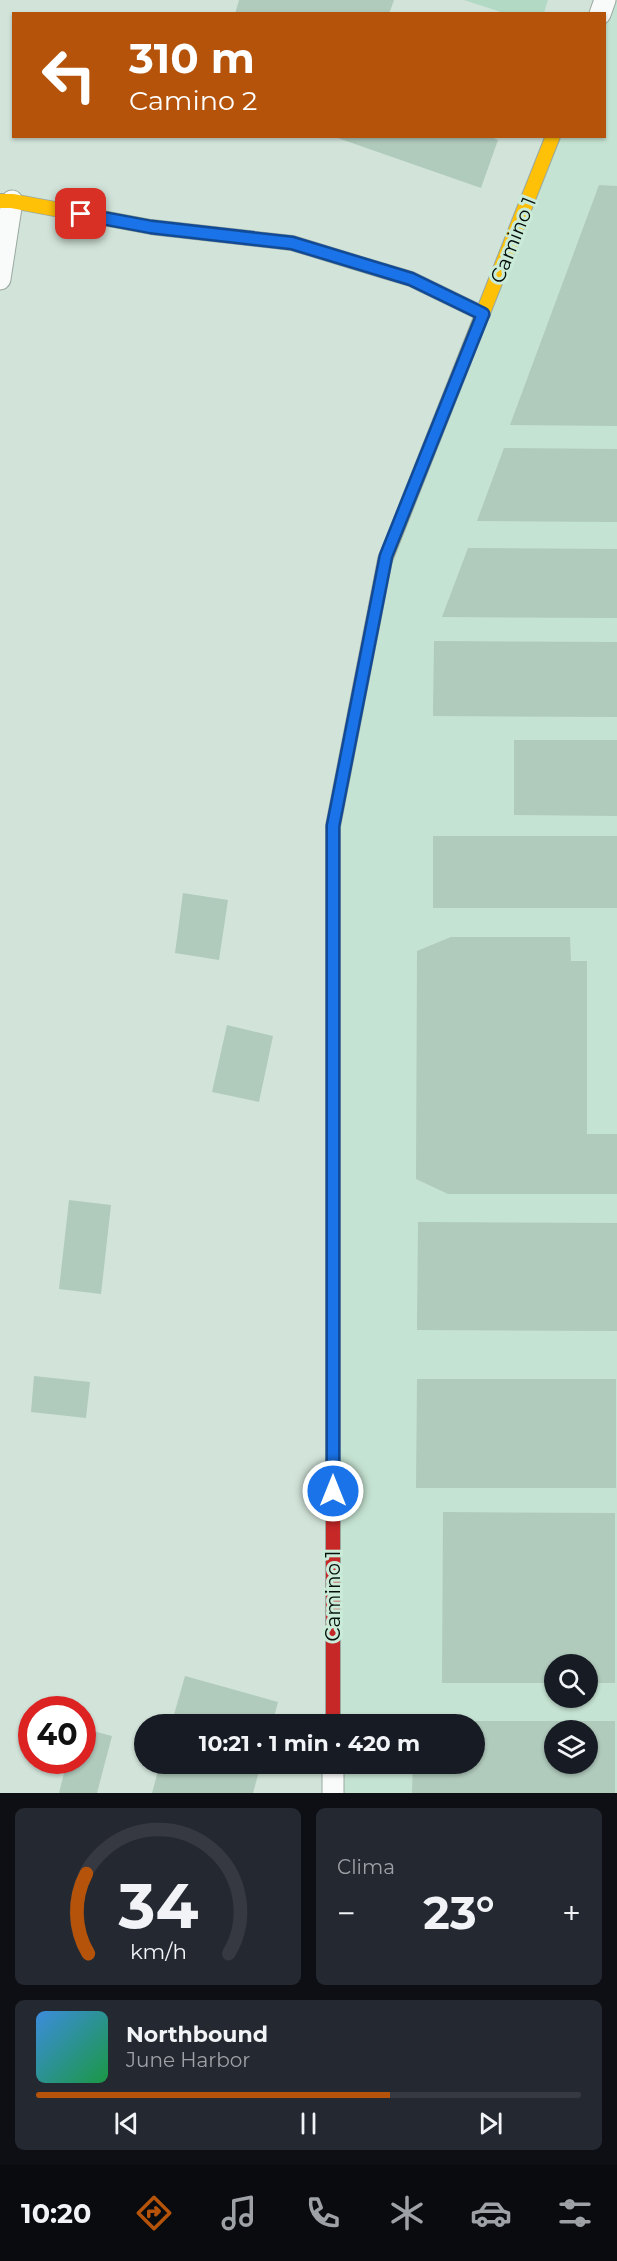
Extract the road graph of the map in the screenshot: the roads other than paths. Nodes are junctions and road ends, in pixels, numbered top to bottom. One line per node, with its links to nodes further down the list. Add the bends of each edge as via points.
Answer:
1 (552, 138): 4 (street, Camino 1)
2 (6, 201): 3 (street); 4 (street, via 151,227 292,243 411,279)
3 (0, 279)
4 (483, 314): 5 (street, Camino 1, via 386,556 333,826)
5 (333, 1714)
6 (333, 1774): 7 (street)
7 (333, 1793)

